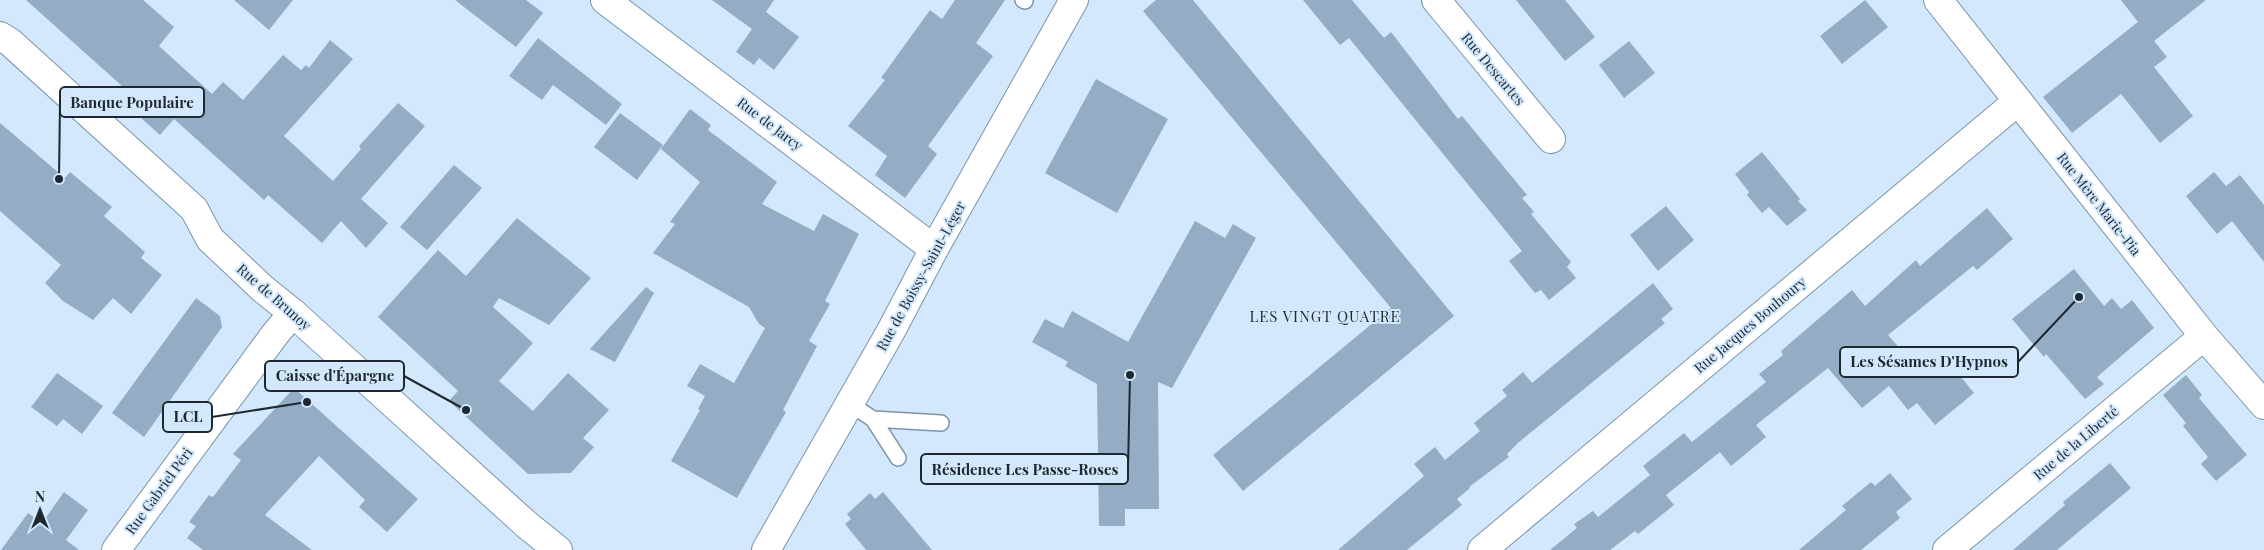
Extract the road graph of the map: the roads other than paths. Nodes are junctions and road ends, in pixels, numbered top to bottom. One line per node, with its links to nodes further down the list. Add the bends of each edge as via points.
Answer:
1 (605, 0): 8 (street, Rue de Jarcy)
2 (1074, 0): 8 (street, Rue de Boissy-Saint-Léger)
3 (1436, 0): 7 (street, Rue Descartes)
4 (1938, 0): 6 (street, Rue Mère Marie-Pia)
5 (0, 36): 9 (street, Rue de Brunoy, via 194,209 210,239)
6 (2018, 101): 10 (street, Rue Mère Marie-Pia); 19 (street, Rue Jacques Bouhoury)
7 (1551, 139)
8 (934, 249): 11 (street, Rue de Boissy-Saint-Léger)
9 (293, 313): 16 (street, Rue Gabriel Péri); 17 (street, Rue de Brunoy)
10 (2204, 336): 12 (street, Rue Mère Marie-Pia); 20 (street, Rue de la Liberté)
11 (850, 404): 13 (lane); 18 (street, Rue de Boissy-Saint-Léger)
12 (2264, 405)
13 (873, 420): 14 (lane); 15 (lane)
14 (941, 424)
15 (898, 458)
16 (116, 550)
17 (558, 550)
18 (766, 550)
19 (1482, 550)
20 (1947, 550)

